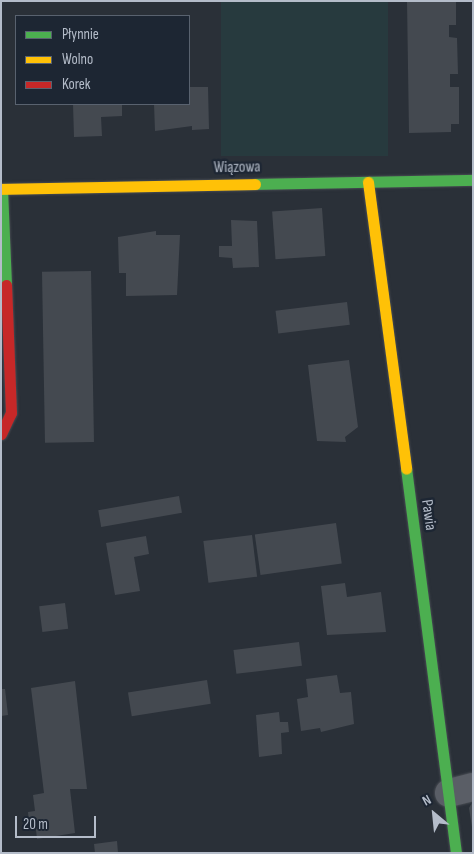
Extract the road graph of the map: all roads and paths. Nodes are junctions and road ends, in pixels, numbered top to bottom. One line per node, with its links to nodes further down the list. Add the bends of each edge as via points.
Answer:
1 (473, 180): 2 (street, Wiązowa)
2 (368, 182): 3 (street, Wiązowa); 5 (street, Pawia)
3 (2, 189): 4 (street, via 11,413)
4 (1, 434)
5 (461, 790): 6 (street, Pawia)
6 (456, 853)

